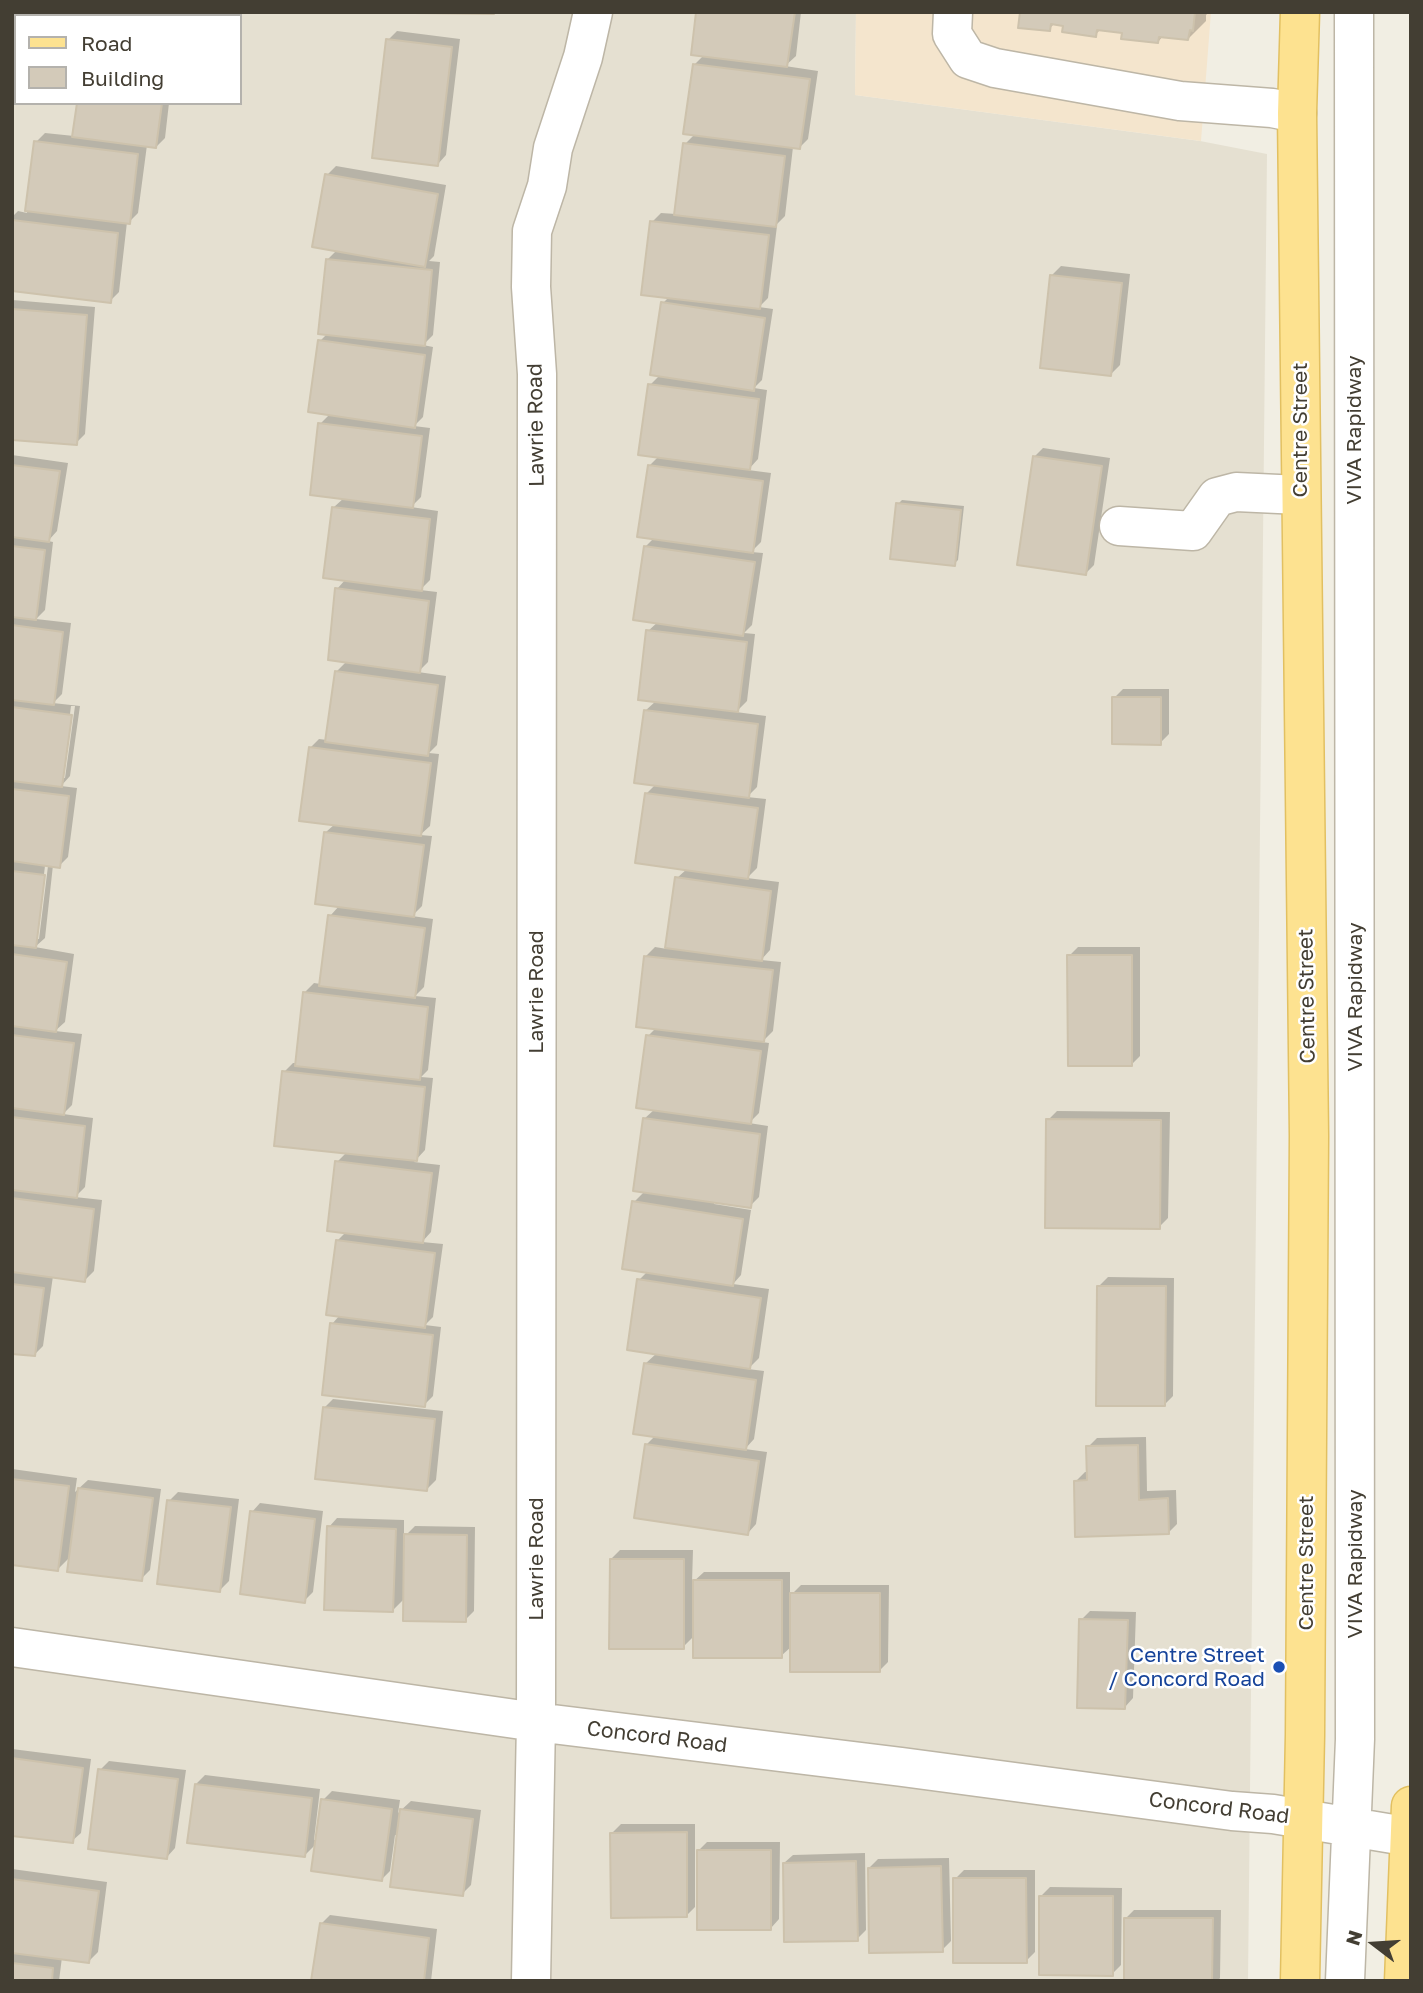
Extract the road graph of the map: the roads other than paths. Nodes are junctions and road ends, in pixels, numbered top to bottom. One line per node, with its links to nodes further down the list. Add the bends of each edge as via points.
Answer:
1 (593, 12): 9 (street, Lawrie Road, via 532,231 537,374)
2 (953, 12): 5 (street, via 952,34 968,59 995,68 1180,101)
3 (1300, 12): 5 (main road, Centre Street)
4 (1354, 12): 12 (street, VIVA Rapidway)
5 (1297, 113): 6 (main road, Centre Street)
6 (1300, 495): 7 (street, via 1236,492 1217,497 1193,531); 10 (main road, Centre Street, via 1309,1136)
7 (1119, 526)
8 (12, 1647): 9 (street, Concord Road)
9 (536, 1722): 10 (street, Concord Road); 13 (street, Lawrie Road)
10 (1302, 1818): 12 (street, Concord Road); 14 (main road, Centre Street)
11 (1410, 1827): 12 (street, Concord Road); 16 (main road)
12 (1352, 1828): 15 (street, VIVA Rapidway)
13 (531, 1981)
14 (1300, 1981)
15 (1345, 1981)
16 (1404, 1981)

